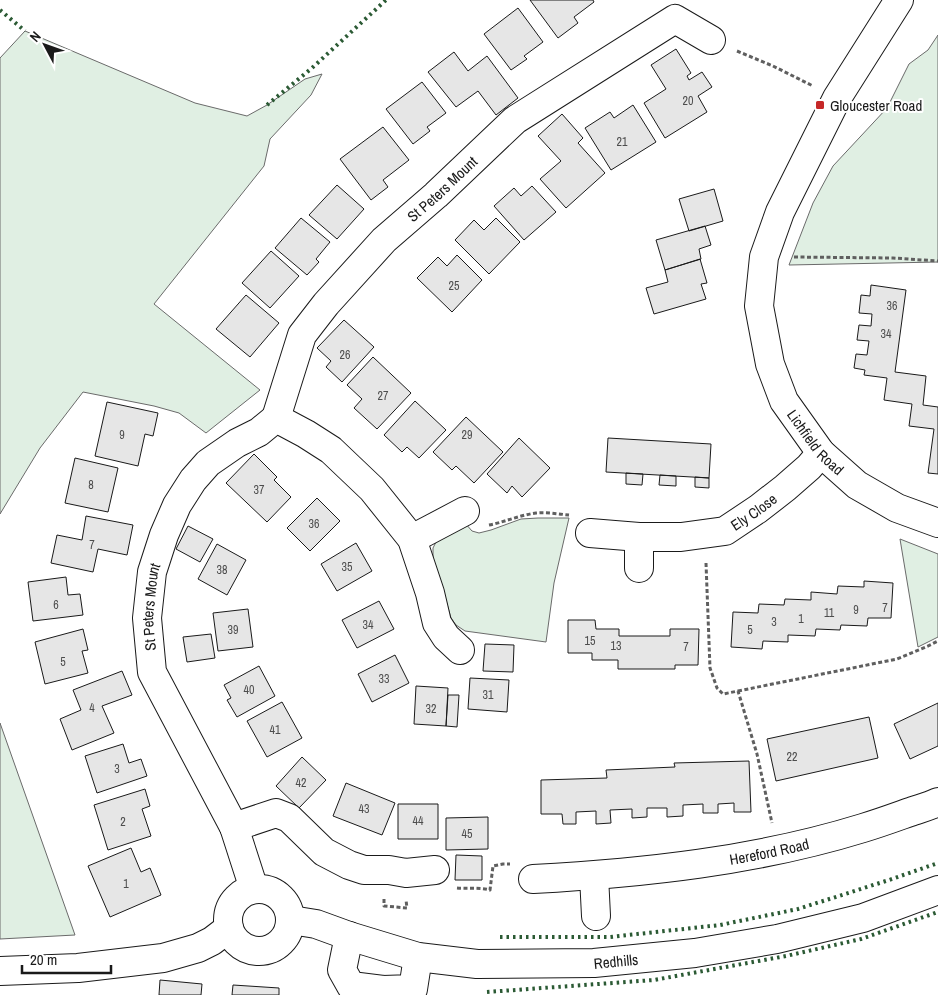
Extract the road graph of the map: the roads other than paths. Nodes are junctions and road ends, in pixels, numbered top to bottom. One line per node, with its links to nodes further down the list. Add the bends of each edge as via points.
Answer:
1 (899, 0): 5 (street, Lichfield Road, via 837,98 780,212 764,257 759,306 770,364 784,401)
2 (677, 10): 3 (street, St Peters Mount); 4 (street, St Peters Mount, via 515,120 384,240 326,304 302,336)
3 (711, 40)
4 (276, 418): 10 (street, via 331,450 372,488); 14 (street, St Peters Mount, via 259,432 237,442 193,480 177,505 161,544 152,572 146,618 152,672)
5 (821, 453): 7 (street, Lichfield Road, via 857,485 897,508); 9 (street, Ely Close, via 758,508 725,531 681,537)
6 (466, 511): 10 (street)
7 (938, 523)
8 (590, 534): 9 (street, Ely Close)
9 (639, 537): 11 (street)
10 (412, 539): 12 (street, via 437,622 446,637)
11 (639, 568)
12 (460, 650)
13 (938, 802): 16 (street, Hereford Road, via 858,830 778,850 706,863)
14 (234, 827): 15 (street, via 276,813 289,818 324,852 349,866 406,873); 18 (street, St Peters Mount)
15 (435, 870)
16 (594, 876): 17 (street, Hereford Road); 20 (street)
17 (533, 879)
18 (254, 889): 21 (street, via 265,888 275,892 284,900); 22 (street, via 232,903 228,915)
19 (938, 890): 24 (street, Redhills, via 863,918 777,939 695,953 594,963 528,964 477,964)
20 (596, 916)
21 (291, 920): 22 (street, via 281,942 270,949 257,951 245,948 235,940); 23 (street, Redhills, via 316,924)
22 (229, 928): 25 (street, via 198,948 164,958 78,968)
23 (349, 936): 24 (street, Redhills); 24 (street, via 342,970 351,986 382,990 414,989)
24 (418, 957)
25 (0, 971)

